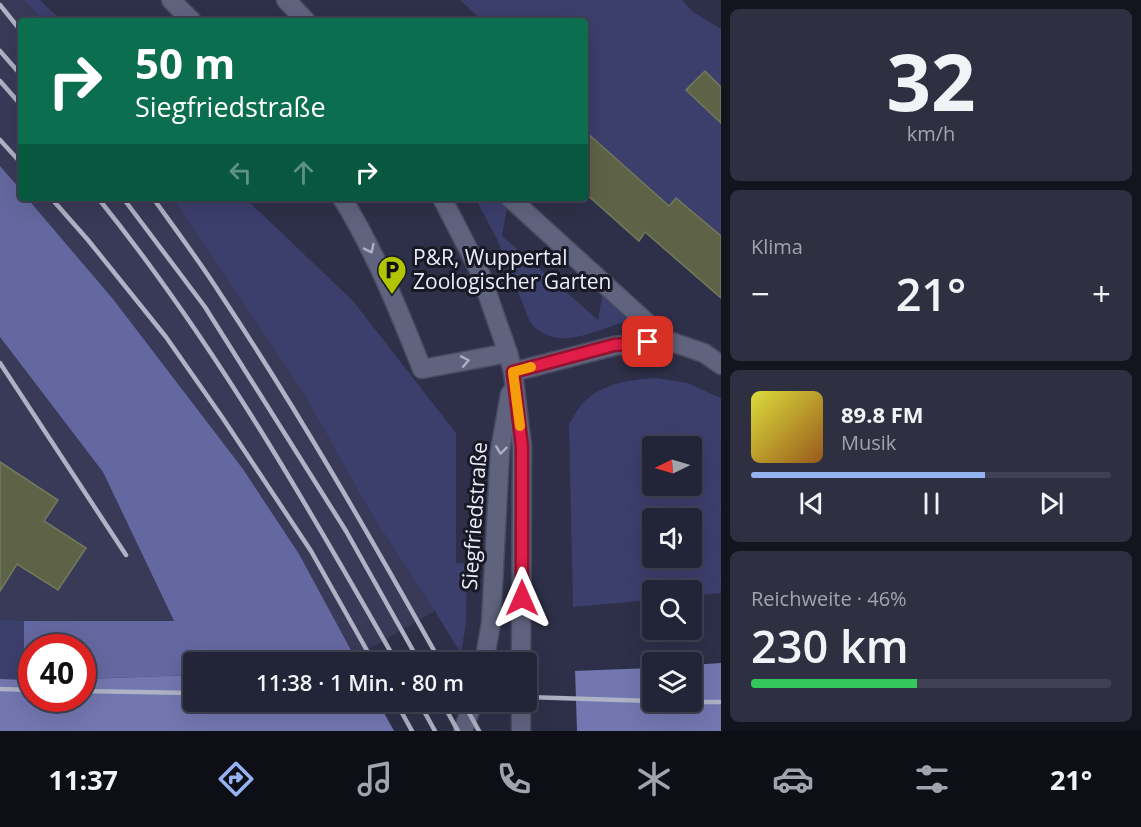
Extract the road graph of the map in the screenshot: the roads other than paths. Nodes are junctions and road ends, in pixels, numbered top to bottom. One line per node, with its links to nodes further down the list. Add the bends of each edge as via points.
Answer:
1 (171, 0): 3 (street)
2 (286, 0): 4 (street)
3 (189, 18)
4 (303, 18)
5 (344, 201): 9 (street, one-way to 9, via 396,304 422,369)
6 (444, 201): 9 (street, Siegfriedstraße, via 479,270)
7 (513, 201): 8 (street)
8 (666, 340): 10 (street, via 704,353); 11 (street, via 614,345)
9 (508, 353): 11 (street, Siegfriedstraße)
10 (721, 365)
11 (513, 372): 12 (street, Siegfriedstraße, one-way to 12, via 500,451); 13 (street, Siegfriedstraße, via 522,447)
12 (486, 652)
13 (521, 652)
14 (470, 712): 16 (street)
15 (521, 712): 17 (street)
16 (463, 731)
17 (521, 731)

